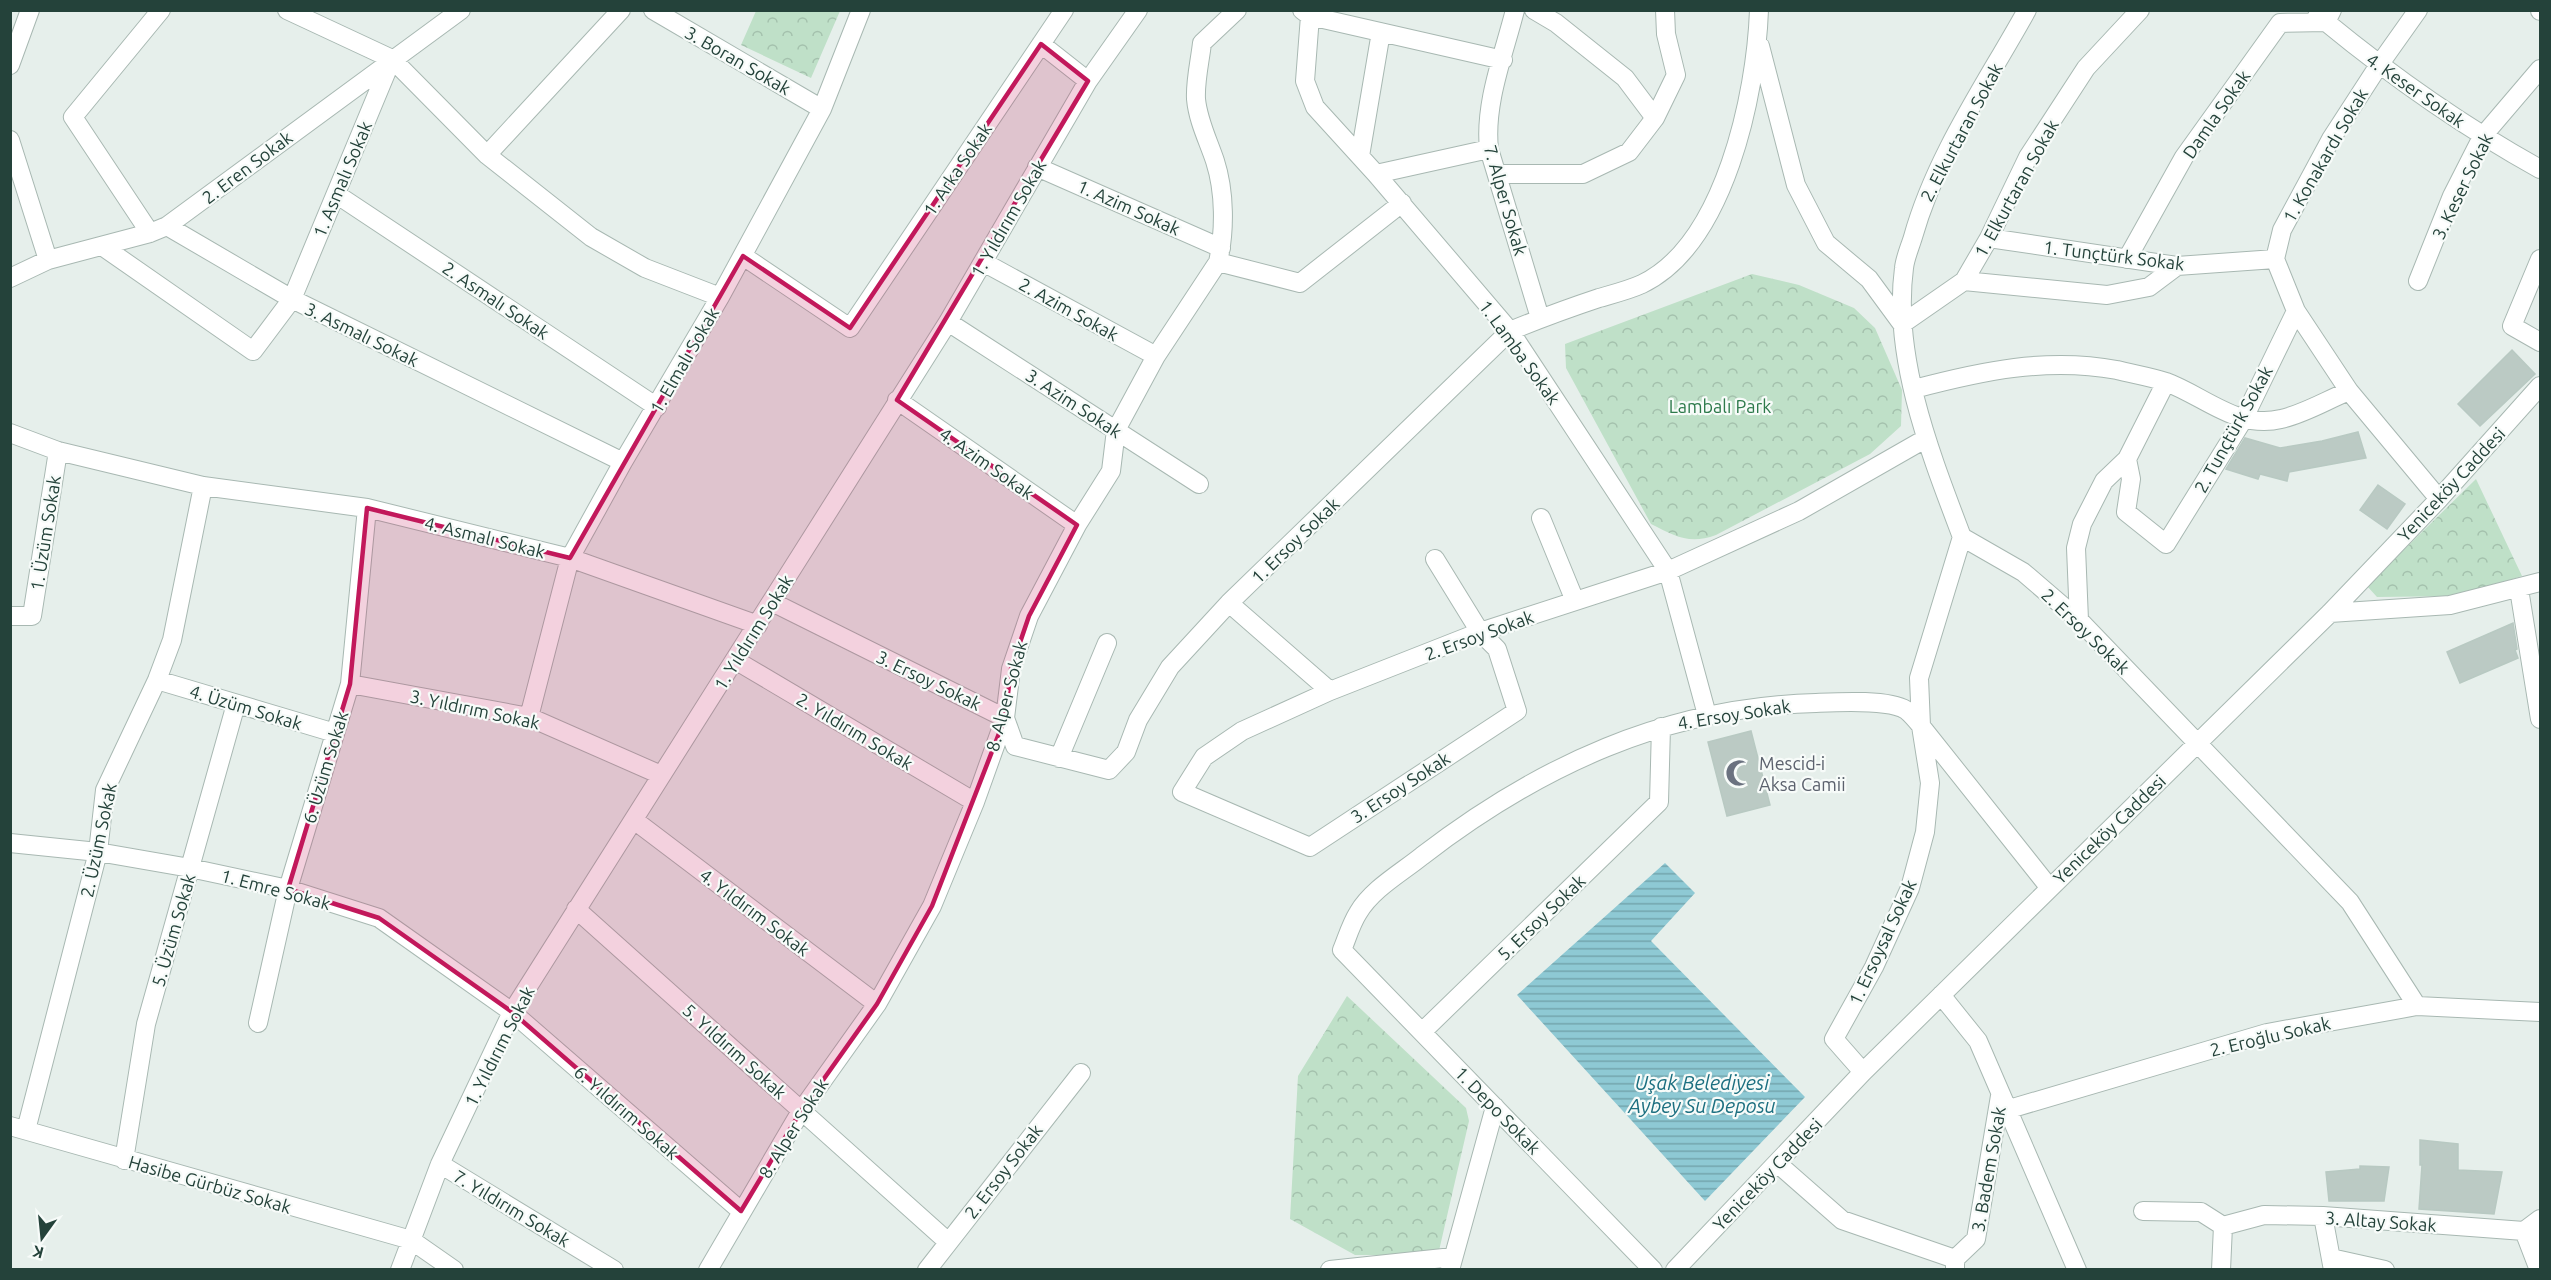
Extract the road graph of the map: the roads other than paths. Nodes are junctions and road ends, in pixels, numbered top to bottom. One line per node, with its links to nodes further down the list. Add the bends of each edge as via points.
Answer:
1 (30, 10): 27 (street)
2 (161, 10): 44 (street, via 73,117)
3 (287, 10): 21 (street)
4 (461, 10): 25 (street, 2. Eren Sokak)
5 (621, 10): 36 (street)
6 (653, 10): 31 (street, 3. Boran Sokak)
7 (861, 10): 31 (street, 1. Elmalı Sokak)
8 (1064, 10): 24 (street, 1. Arka Sokak)
9 (1138, 10): 30 (street, 1. Yıldırım Sokak)
10 (1237, 10): 47 (street, via 1202,43 1196,98 1202,130 1216,162 1222,199)
11 (1515, 10): 26 (street, 7. Alper Sokak)
12 (1534, 10): 32 (street, via 1625,78)
13 (1665, 10): 32 (street, via 1666,34 1676,75)
14 (1759, 10): 23 (street)
15 (2027, 10): 63 (street, 2. Elkurtaran Sokak, via 1922,203 1904,267)
16 (2140, 10): 45 (street, 1. Elkurtaran Sokak, via 2086,68 2028,157)
17 (2294, 10): 20 (street, 4. Keser Sokak)
18 (2418, 10): 28 (street, 1. Konakardı Sokak)
19 (1306, 13): 22 (street); 37 (street, 1. Lamba Sokak, via 1305,81 1315,107)
20 (2329, 16): 28 (street, 4. Keser Sokak); 49 (street, Damla Sokak, via 2280,23 2184,157)
21 (320, 17): 25 (street)
22 (1380, 32): 26 (street); 37 (street)
23 (1758, 39): 61 (street, via 1743,126 1723,186 1697,233 1671,267 1642,284); 63 (street, via 1796,185 1826,243 1869,279)
24 (1041, 45): 30 (street); 48 (street, 1. Arka Sokak, via 850,328)
25 (392, 59): 36 (street); 42 (street, 1. Asmalı Sokak); 44 (street, 2. Eren Sokak)
26 (1503, 60): 35 (street, 7. Alper Sokak, via 1490,108)
27 (10, 65)
28 (2379, 65): 33 (street, 4. Keser Sokak); 50 (street, 1. Konakardı Sokak, via 2331,139 2282,230)
29 (2541, 69): 33 (street, 3. Keser Sokak)
30 (1088, 81): 38 (street, 1. Yıldırım Sokak)
31 (822, 109): 48 (street, 1. Elmalı Sokak)
32 (1654, 118): 41 (street, via 1629,152 1583,174)
33 (2482, 137): 39 (street, 4. Keser Sokak); 57 (street, 3. Keser Sokak, via 2452,196)
34 (10, 141): 52 (street)
35 (1489, 149): 40 (street); 41 (street, 7. Alper Sokak)
36 (487, 155): 58 (street, via 591,237 645,268)
37 (1360, 156): 40 (street, 1. Lamba Sokak)
38 (1037, 167): 47 (street, 1. Azim Sokak); 53 (street, 1. Yıldırım Sokak)
39 (2541, 169)
40 (1376, 174): 43 (street, 1. Lamba Sokak)
41 (1497, 174): 61 (street, 7. Alper Sokak)
42 (336, 194): 59 (street, 1. Asmalı Sokak); 72 (street, 2. Asmalı Sokak)
43 (1402, 203): 47 (street, 1. Azim Sokak, via 1300,283); 64 (street, 1. Lamba Sokak)
44 (158, 230): 46 (street, 2. Eren Sokak); 59 (street)
45 (1989, 238): 49 (street, 1. Tunçtürk Sokak); 56 (street, 1. Elkurtaran Sokak)
46 (102, 246): 52 (street, 2. Eren Sokak); 59 (street, 3. Asmalı Sokak, via 253,351)
47 (1220, 255): 66 (street, 8. Alper Sokak)
48 (743, 256): 58 (street, 1. Elmalı Sokak)
49 (2127, 259): 54 (street, 1. Tunçtürk Sokak)
50 (2275, 259): 54 (street, 1. Tunçtürk Sokak); 60 (street)
51 (2541, 259): 65 (street, via 2512,326)
52 (48, 260): 55 (street, 2. Eren Sokak)
53 (983, 262): 62 (street, 1. Yıldırım Sokak); 66 (street, 2. Azim Sokak)
54 (2177, 267): 56 (street, via 2149,287 2107,295)
55 (10, 278)
56 (1964, 281): 63 (street, 1. Elkurtaran Sokak)
57 (2418, 281)
58 (720, 297): 72 (street, 1. Elmalı Sokak)
59 (292, 299): 79 (street, 3. Asmalı Sokak)
60 (2296, 311): 70 (street); 73 (street, 2. Tunçtürk Sokak)
61 (1540, 318): 64 (street)
62 (948, 322): 71 (street, 1. Yıldırım Sokak); 74 (street, 3. Azim Sokak)
63 (1902, 324): 69 (street, 2. Elkurtaran Sokak)
64 (1509, 331): 89 (street, 1. Lamba Sokak); 94 (street, 1. Ersoy Sokak)
65 (2541, 342)
66 (1156, 356): 74 (street, 8. Alper Sokak)
67 (2166, 382): 69 (street, via 2073,364 2010,367); 73 (street); 78 (street)
68 (2541, 386): 82 (street, Yeniceköy Caddesi)
69 (1914, 389): 76 (street, 2. Elkurtaran Sokak)
70 (2349, 391): 73 (street, via 2280,420); 82 (street)
71 (897, 400): 85 (street, 4. Azim Sokak); 93 (street, 1. Yıldırım Sokak)
72 (657, 407): 79 (street, 1. Elmalı Sokak)
73 (2243, 420): 78 (street, 2. Tunçtürk Sokak, via 2166,544 2126,512 2131,479)
74 (1116, 430): 80 (street, 3. Azim Sokak); 85 (street, 8. Alper Sokak, via 1111,471)
75 (10, 433): 77 (street, 4. Asmalı Sokak)
76 (1925, 438): 86 (street, 2. Elkurtaran Sokak); 89 (street, 2. Ersoy Sokak, via 1799,511)
77 (58, 451): 81 (street, 4. Asmalı Sokak); 96 (street, 1. Üzüm Sokak, via 32,616)
78 (2127, 459): 97 (street, via 2104,481 2082,524 2076,548)
79 (623, 462): 87 (street, 1. Elmalı Sokak)
80 (1199, 484)
81 (203, 486): 83 (street, 4. Asmalı Sokak); 102 (street, 2. Üzüm Sokak, via 172,640)
82 (2439, 499): 95 (street, Yeniceköy Caddesi)
83 (367, 507): 87 (street, 4. Asmalı Sokak); 103 (street, 6. Üzüm Sokak)
84 (1541, 518): 92 (street)
85 (1077, 525): 108 (street, 8. Alper Sokak, via 1029,616 1011,669)
86 (1962, 537): 97 (street, 2. Ersoy Sokak, via 2023,572); 110 (street, via 1919,678)
87 (570, 558): 98 (street, 4. Asmalı Sokak); 107 (street, 1. Elmalı Sokak)
88 (1435, 559): 99 (street)
89 (1668, 571): 92 (street, 2. Ersoy Sokak); 106 (street, 1. Lamba Sokak)
90 (2541, 582): 91 (street)
91 (2519, 589): 95 (street, via 2450,605); 109 (street)
92 (1575, 601): 99 (street, 2. Ersoy Sokak)
93 (772, 602): 98 (street, 1. Yıldırım Sokak); 108 (street, 3. Ersoy Sokak)
94 (1229, 603): 104 (street); 114 (street, 1. Ersoy Sokak, via 1170,667 1138,720 1126,752 1109,770)
95 (2330, 613): 113 (street, Yeniceköy Caddesi)
96 (10, 616)
97 (2079, 620): 113 (street, 2. Ersoy Sokak)
98 (758, 625): 101 (street, 1. Yıldırım Sokak)
99 (1480, 632): 104 (street, 2. Ersoy Sokak); 116 (street, 3. Ersoy Sokak, via 1497,649 1517,711 1310,847)
100 (1107, 643): 114 (street)
101 (735, 660): 115 (street, 1. Yıldırım Sokak); 117 (street, 2. Yıldırım Sokak)
102 (157, 680): 105 (street, 4. Üzüm Sokak); 120 (street, 2. Üzüm Sokak, via 105,789)
103 (350, 684): 107 (street, 3. Yıldırım Sokak); 112 (street, 6. Üzüm Sokak)
104 (1330, 691): 116 (street, 2. Ersoy Sokak, via 1242,731 1213,750 1204,757)
105 (236, 704): 112 (street, 4. Üzüm Sokak); 121 (street, 5. Üzüm Sokak)
106 (1707, 715): 110 (street, 4. Ersoy Sokak, via 1800,703 1865,701 1905,710); 111 (street, 4. Ersoy Sokak)
107 (530, 717): 115 (street, 3. Yıldırım Sokak)
108 (1005, 718): 114 (street, via 1015,746); 117 (street, 8. Alper Sokak)
109 (2541, 719)
110 (1921, 726): 122 (street, 4. Ersoy Sokak); 133 (street, 1. Ersoysal Sokak, via 1930,783 1925,832 1910,888 1874,967 1834,1039)
111 (1661, 727): 125 (street, 4. Ersoy Sokak, via 1611,743 1467,821 1382,887 1359,912); 132 (street, 5. Ersoy Sokak, via 1659,802)
112 (335, 733): 123 (street, 6. Üzüm Sokak)
113 (2197, 743): 122 (street, Yeniceköy Caddesi); 128 (street, 2. Ersoy Sokak, via 2350,902)
114 (1059, 758)
115 (662, 775): 118 (street, 1. Yıldırım Sokak)
116 (1182, 792)
117 (975, 802): 127 (street, 8. Alper Sokak, via 932,906)
118 (634, 820): 124 (street, 1. Yıldırım Sokak); 127 (street, 4. Yıldırım Sokak)
119 (10, 843): 120 (street, 1. Emre Sokak)
120 (98, 852): 121 (street, 1. Emre Sokak); 138 (street, 2. Üzüm Sokak)
121 (190, 868): 123 (street, 1. Emre Sokak); 139 (street, 5. Üzüm Sokak, via 146,1024)
122 (2049, 888): 126 (street, Yeniceköy Caddesi)
123 (288, 889): 129 (street, 1. Emre Sokak, via 379,918); 131 (street, 6. Üzüm Sokak)
124 (576, 909): 129 (street, 1. Yıldırım Sokak); 137 (street, 5. Yıldırım Sokak)
125 (1342, 950): 132 (street, 1. Depo Sokak)
126 (1941, 994): 133 (street, Yeniceköy Caddesi); 135 (street, via 1978,1041)
127 (877, 1004): 137 (street, 8. Alper Sokak)
128 (2417, 1006): 130 (street, 2. Eroğlu Sokak); 135 (street, 2. Eroğlu Sokak, via 2267,1033)
129 (512, 1012): 141 (street, 1. Yıldırım Sokak); 142 (street, 6. Yıldırım Sokak)
130 (2541, 1012)
131 (258, 1023)
132 (1422, 1032): 136 (street, 1. Depo Sokak)
133 (1863, 1072): 140 (street, Yeniceköy Caddesi)
134 (1081, 1073): 149 (street, 2. Ersoy Sokak)
135 (2003, 1103): 152 (street, 3. Badem Sokak, via 1976,1239); 161 (street)
136 (1495, 1107): 150 (street); 159 (street, 1. Depo Sokak)
137 (801, 1111): 142 (street, 8. Alper Sokak); 149 (street, 5. Yıldırım Sokak)
138 (18, 1128): 139 (street, Hasibe Gürbüz Sokak)
139 (124, 1160): 148 (street, Hasibe Gürbüz Sokak)
140 (1777, 1163): 152 (street, via 1842,1220); 160 (street, Yeniceköy Caddesi)
141 (440, 1164): 148 (street, 1. Yıldırım Sokak); 155 (street, 7. Yıldırım Sokak)
142 (741, 1211): 156 (street, 8. Alper Sokak)
143 (2143, 1211): 146 (street, via 2201,1212)
144 (2323, 1216): 146 (street, 3. Altay Sokak, via 2264,1215); 147 (street, 3. Altay Sokak); 151 (street)
145 (2541, 1219): 147 (street)
146 (2223, 1226): 162 (street)
147 (2532, 1234): 164 (street)
148 (411, 1240): 153 (street, 1. Yıldırım Sokak); 154 (street, Hasibe Gürbüz Sokak)
149 (947, 1241): 157 (street, 2. Ersoy Sokak)
150 (1452, 1263): 158 (street)
151 (2332, 1264): 163 (street)
152 (1950, 1266)
153 (400, 1269)
154 (454, 1269)
155 (615, 1269)
156 (708, 1269)
157 (927, 1269)
158 (1330, 1269)
159 (1653, 1269)
160 (1675, 1269)
161 (2077, 1269)
162 (2221, 1269)
163 (2385, 1269)
164 (2539, 1269)

